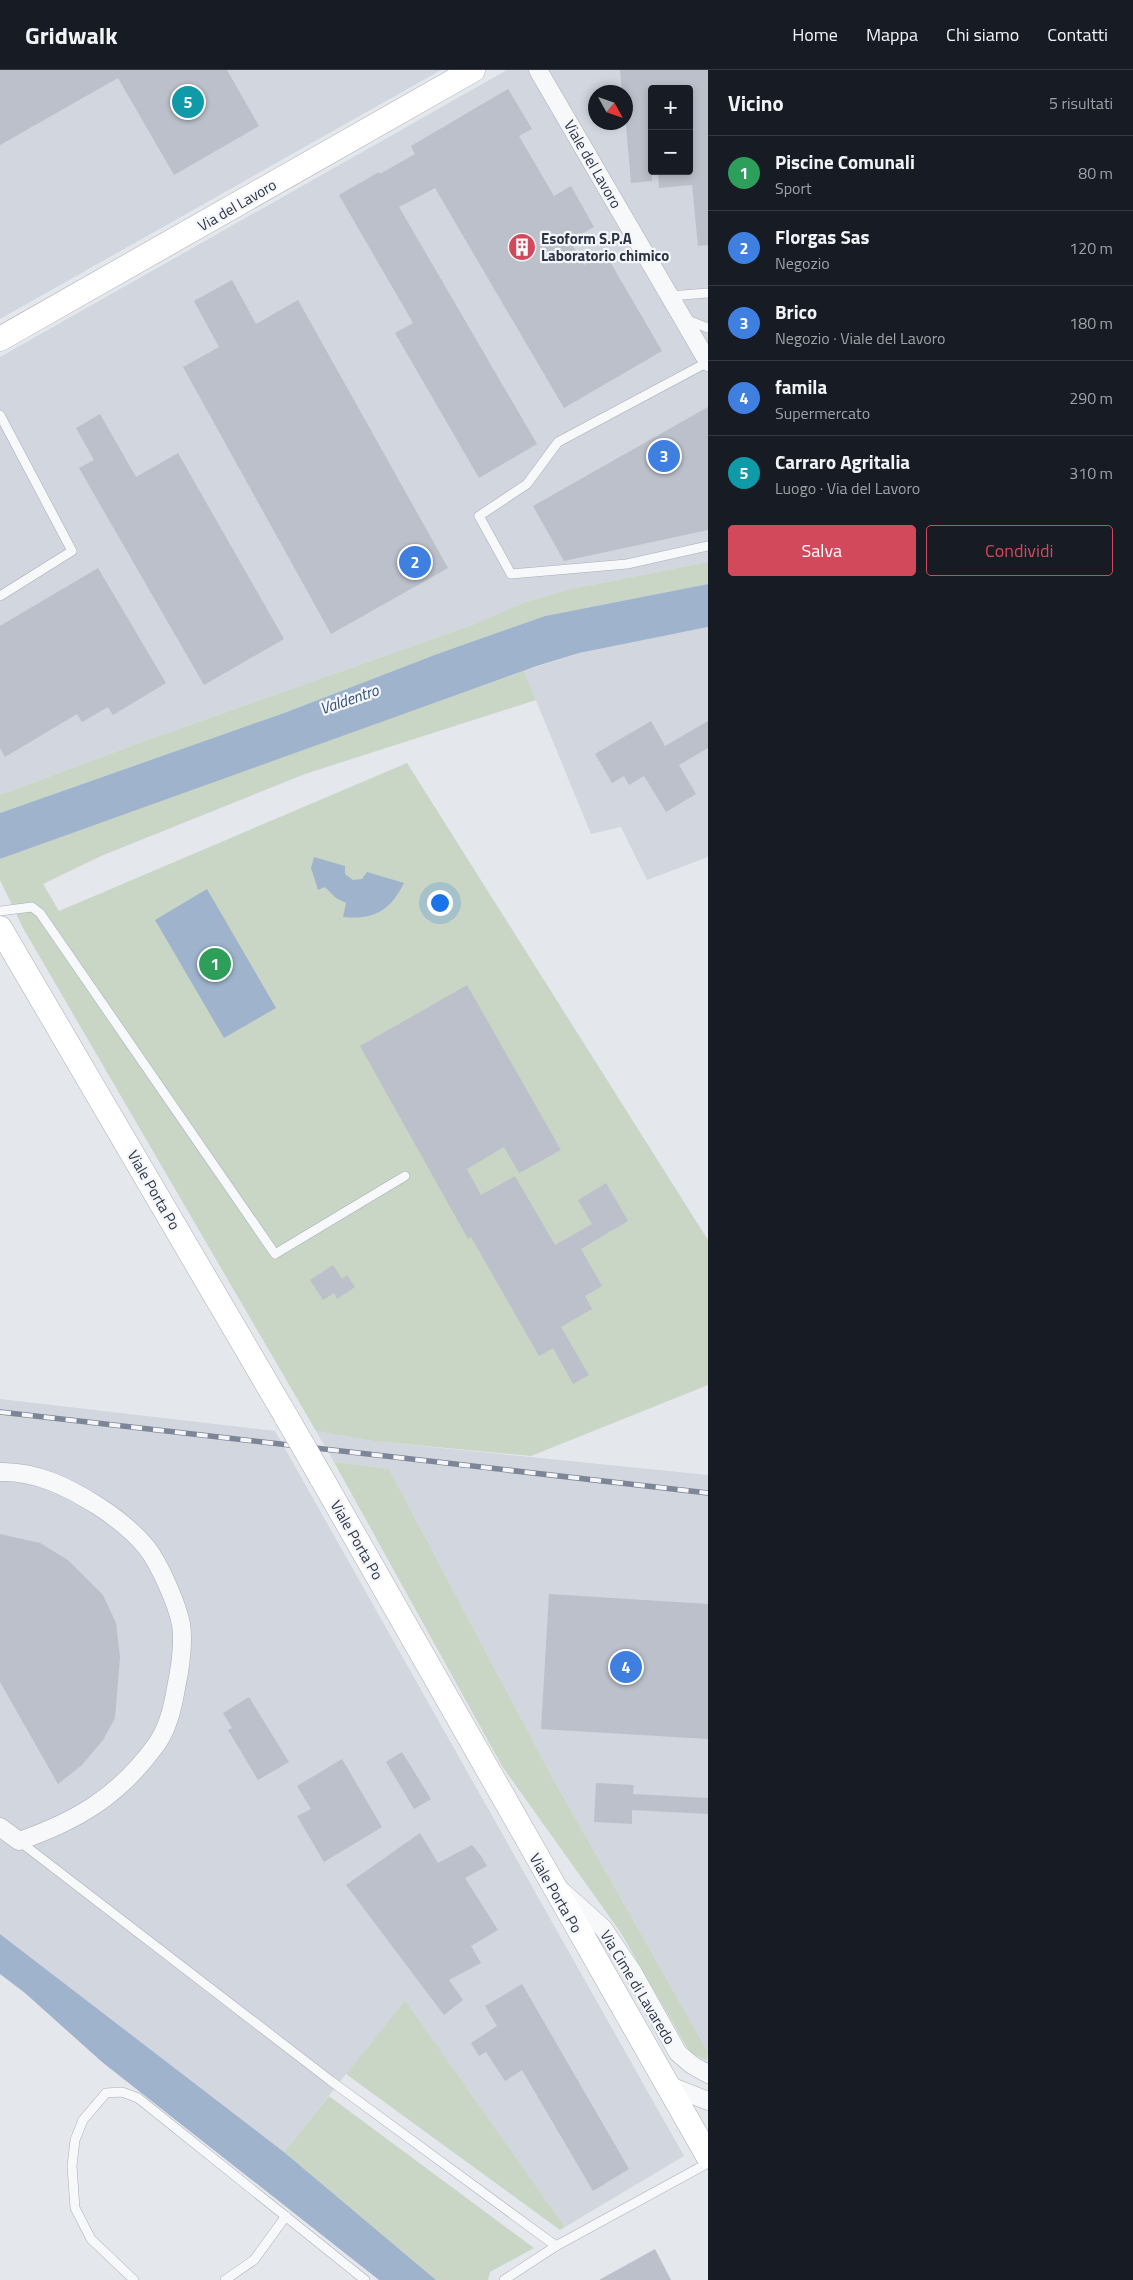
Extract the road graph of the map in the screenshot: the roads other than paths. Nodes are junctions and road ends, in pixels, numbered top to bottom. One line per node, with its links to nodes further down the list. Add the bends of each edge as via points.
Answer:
1 (473, 70): 7 (main road, Via del Lavoro)
2 (538, 70): 4 (street, Viale del Lavoro)
3 (708, 293): 4 (lane)
4 (669, 296): 5 (street, Viale del Lavoro)
5 (683, 319): 6 (lane); 8 (street, Viale del Lavoro)
6 (708, 328)
7 (0, 339)
8 (708, 362): 10 (lane, via 558,442 527,484 479,516 511,574 627,564)
9 (0, 415): 11 (lane, via 72,552)
10 (708, 546)
11 (0, 596)
12 (0, 912): 14 (lane, via 32,907 40,913 275,1254)
13 (0, 928): 18 (main road, Viale Porta Po, bridge, via 287,1418)
14 (406, 1176)
15 (0, 1472): 17 (street, via 19,1472 68,1487 113,1516 147,1548 170,1590 181,1625 180,1666 173,1706 157,1743 131,1776 98,1804 55,1829)
16 (0, 1827): 17 (street)
17 (19, 1841): 25 (lane, via 331,2081)
18 (548, 1878): 19 (street, Via Cime di Lavaredo, via 603,1928 632,1971 678,2052); 20 (main road, Viale Porta Po)
19 (708, 2074)
20 (668, 2085): 21 (street); 22 (main road, Viale Porta Po)
21 (708, 2101)
22 (708, 2156)
23 (708, 2163): 25 (lane)
24 (286, 2216): 26 (lane, via 138,2098 122,2092 106,2093 82,2120 75,2140 72,2166 75,2208 91,2239); 27 (lane, via 254,2260); 28 (lane)
25 (556, 2246): 29 (lane)
26 (134, 2280)
27 (225, 2280)
28 (365, 2280)
29 (504, 2280)

